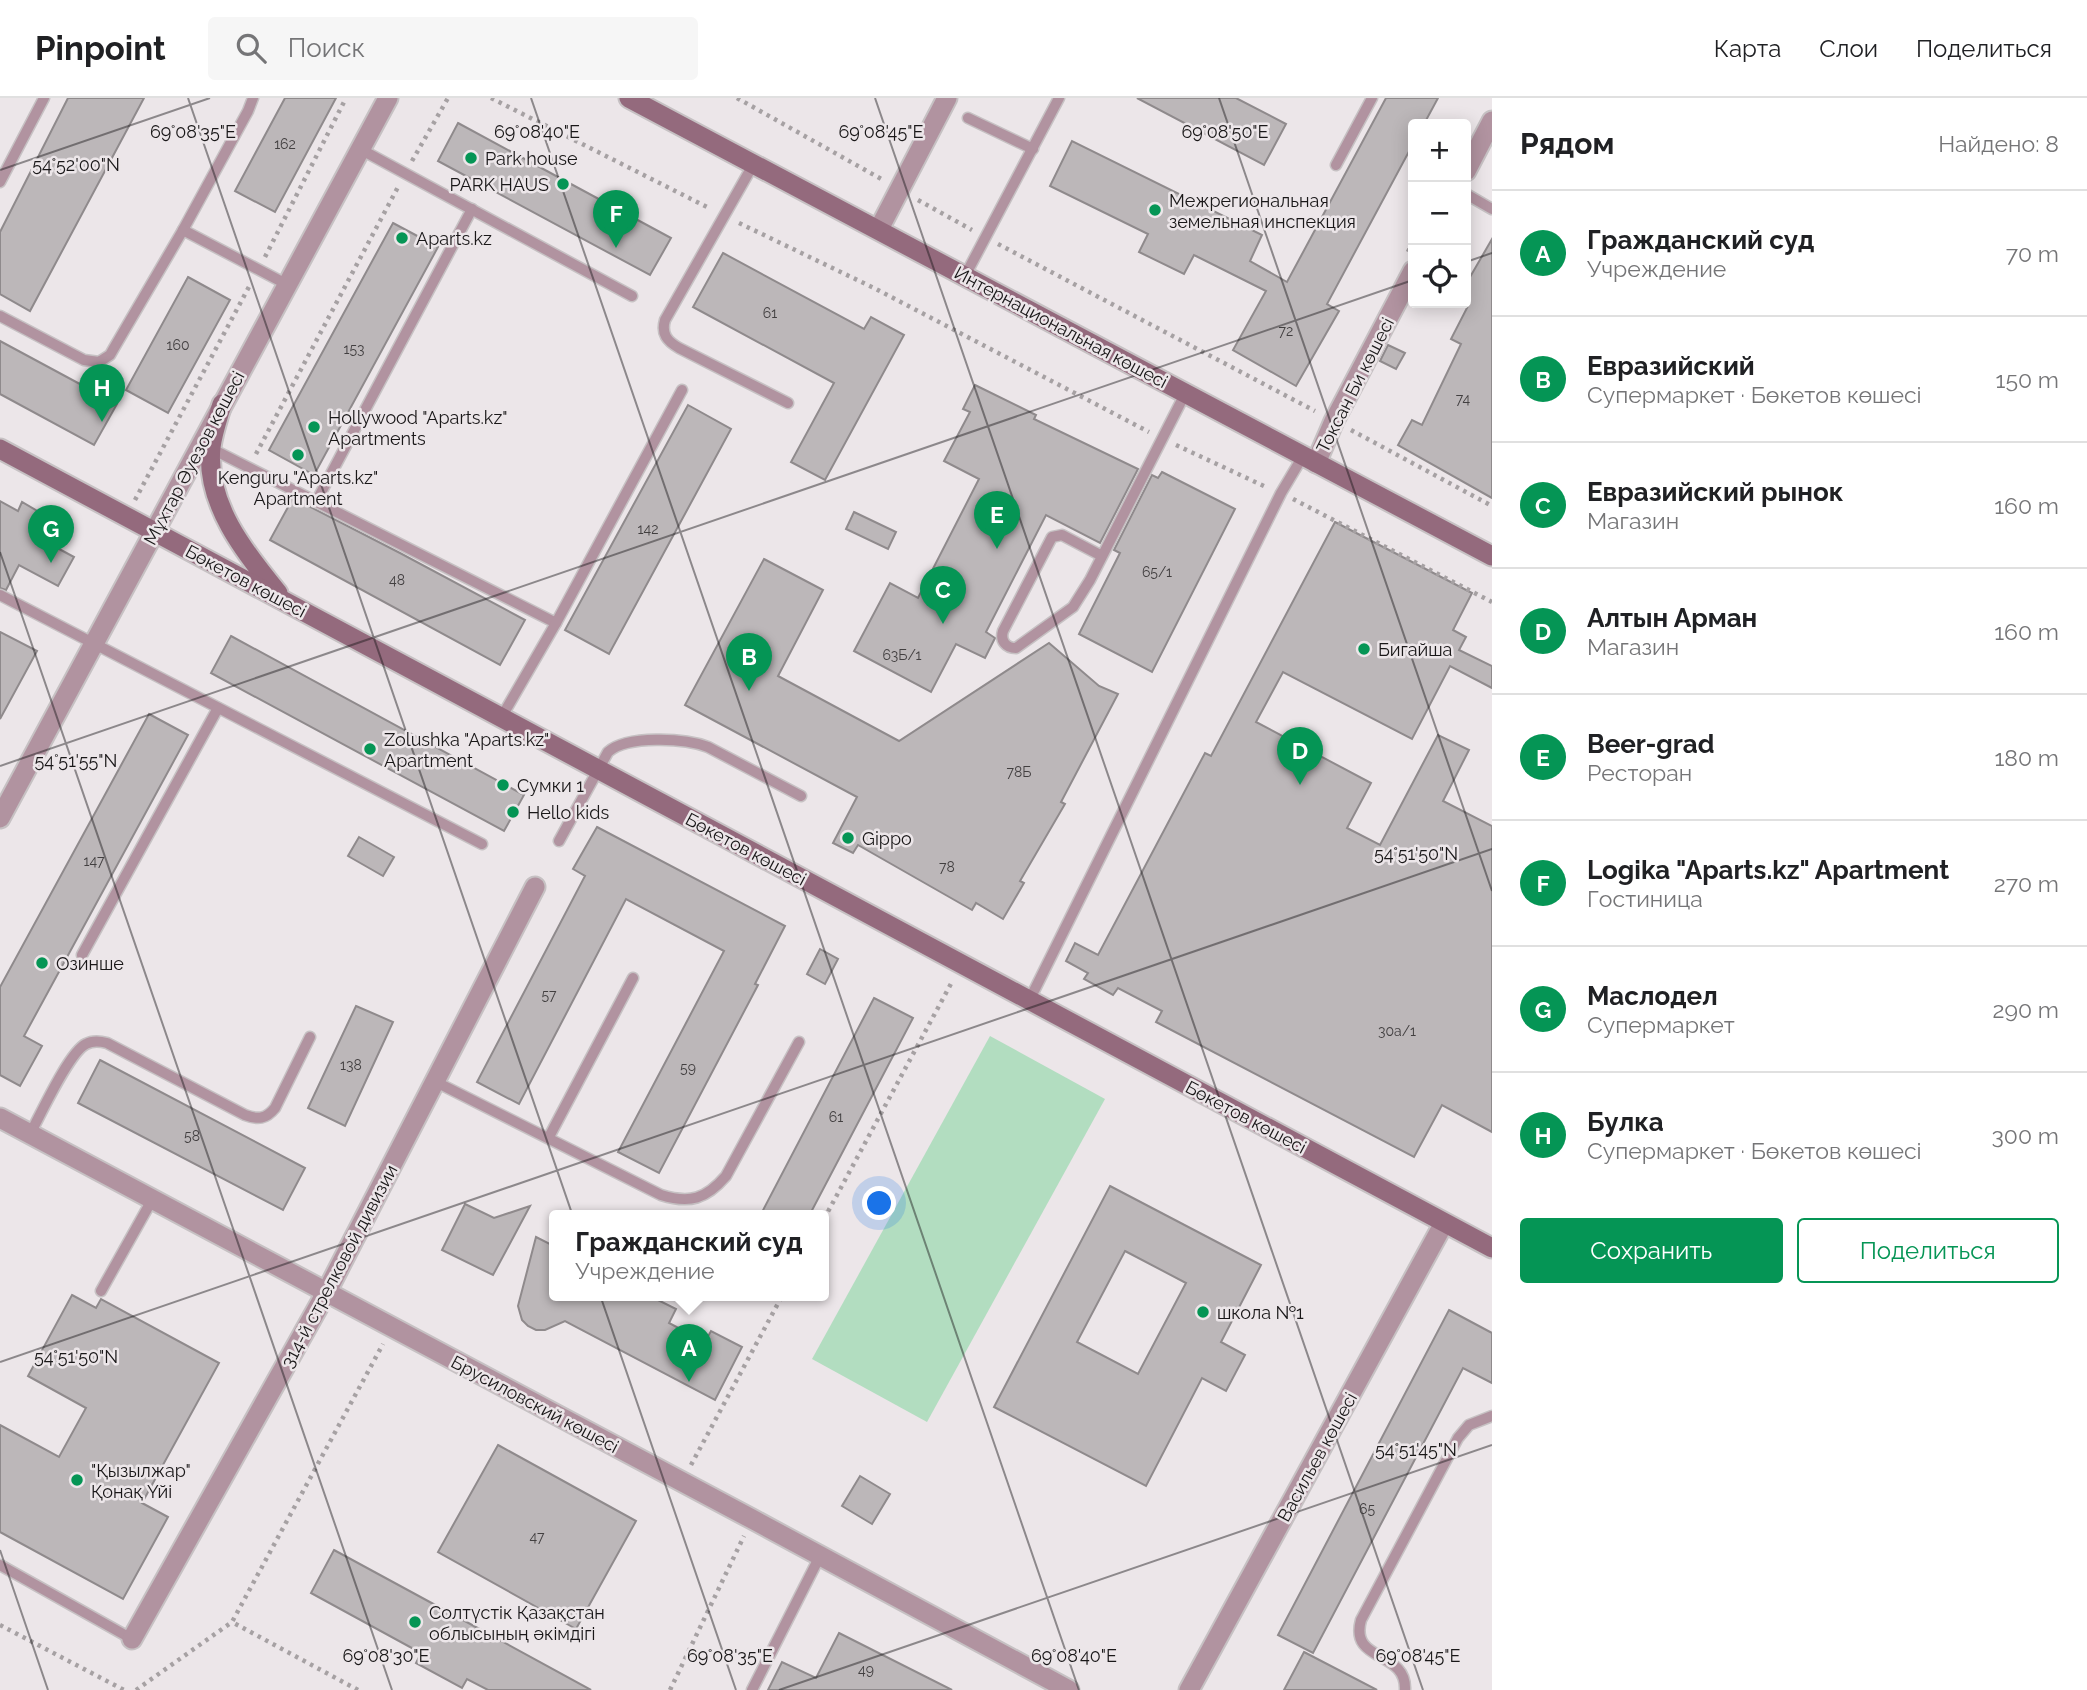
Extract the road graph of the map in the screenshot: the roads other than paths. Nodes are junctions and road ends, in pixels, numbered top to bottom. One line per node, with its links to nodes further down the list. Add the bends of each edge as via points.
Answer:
1 (44, 98): 15 (lane)
2 (253, 98): 20 (lane)
3 (388, 98): 10 (street, Мұхтар Әуезов көшесі)
4 (629, 98): 13 (main road, Интернациональная көшесі)
5 (947, 98): 19 (street)
6 (1059, 98): 11 (lane)
7 (1372, 98): 14 (lane)
8 (968, 118): 11 (lane)
9 (1492, 121): 12 (street)
10 (360, 149): 17 (lane); 23 (street, Мұхтар Әуезов көшесі)
11 (1032, 149): 22 (lane)
12 (1471, 161)
13 (753, 165): 19 (main road, Интернациональная көшесі); 28 (lane, via 665,320 664,333 679,348)
14 (1336, 165)
15 (0, 182)
16 (1471, 197): 18 (lane)
17 (472, 209): 24 (lane); 33 (lane)
18 (1492, 209)
19 (878, 229): 22 (main road, Интернациональная көшесі)
20 (183, 230): 23 (lane); 25 (lane, via 110,355 99,362 84,360)
21 (1408, 266): 32 (street, Токсан Би көшесі, via 1334,421)
22 (965, 276): 27 (main road, Интернациональная көшесі)
23 (289, 286): 29 (street, Мұхтар Әуезов көшесі)
24 (632, 296)
25 (0, 316)
26 (682, 390): 39 (lane)
27 (1185, 394): 32 (main road, Интернациональная көшесі); 35 (lane)
28 (788, 403)
29 (222, 404): 30 (main road)
30 (206, 447): 33 (lane); 34 (street, Мұхтар Әуезов көшесі); 38 (main road, via 230,524 245,552)
31 (0, 449): 34 (main road, Бөкетов көшесі)
32 (1310, 459): 36 (main road, Интернациональная көшесі); 51 (lane, via 1281,493)
33 (316, 502): 39 (lane)
34 (154, 532): 38 (main road, Бөкетов көшесі); 40 (street, Мұхтар Әуезов көшесі)
35 (1102, 556): 35 (lane, via 1073,607 1016,648 1004,643 1003,631 1052,537 1062,535)
36 (1492, 556)
37 (0, 596): 40 (lane)
38 (285, 602): 42 (main road, Бөкетов көшесі)
39 (556, 623): 42 (lane)
40 (94, 644): 41 (lane); 45 (street, Мұхтар Әуезов көшесі)
41 (218, 708): 47 (lane); 49 (lane)
42 (501, 718): 43 (main road, Бөкетов көшесі)
43 (598, 770): 44 (lane, via 618,745 687,741 708,747); 46 (lane); 51 (main road, Бөкетов көшесі)
44 (801, 796)
45 (0, 818)
46 (559, 841)
47 (482, 844)
48 (535, 887): 54 (street, 314-й стрелковой дивизии)
49 (82, 956)
50 (633, 978): 57 (lane)
51 (1029, 1001): 59 (main road, Бөкетов көшесі)
52 (310, 1037): 56 (lane, via 275,1108 261,1118 245,1115 107,1043 86,1043 74,1055)
53 (799, 1042): 57 (lane, via 726,1176 714,1190 697,1198 678,1200 661,1195)
54 (436, 1082): 57 (lane); 62 (street, 314-й стрелковой дивизии)
55 (0, 1118): 56 (street, Брусиловский көшесі)
56 (30, 1134): 58 (street, Брусиловский көшесі)
57 (549, 1137)
58 (152, 1200): 61 (lane); 62 (street, Брусиловский көшесі)
59 (1444, 1223): 60 (main road, Бөкетов көшесі); 69 (street, Васильев көшесі)
60 (1492, 1248)
61 (101, 1291)
62 (326, 1293): 64 (street, Брусиловский көшесі); 66 (street, 314-й стрелковой дивизии)
63 (1492, 1416): 70 (lane, via 1469,1425 1458,1438 1358,1629 1364,1646 1400,1670)
64 (821, 1556): 67 (lane); 68 (street, Брусиловский көшесі)
65 (0, 1565): 66 (lane)
66 (132, 1639)
67 (752, 1690)
68 (1069, 1690)
69 (1189, 1690)
70 (1405, 1690)

